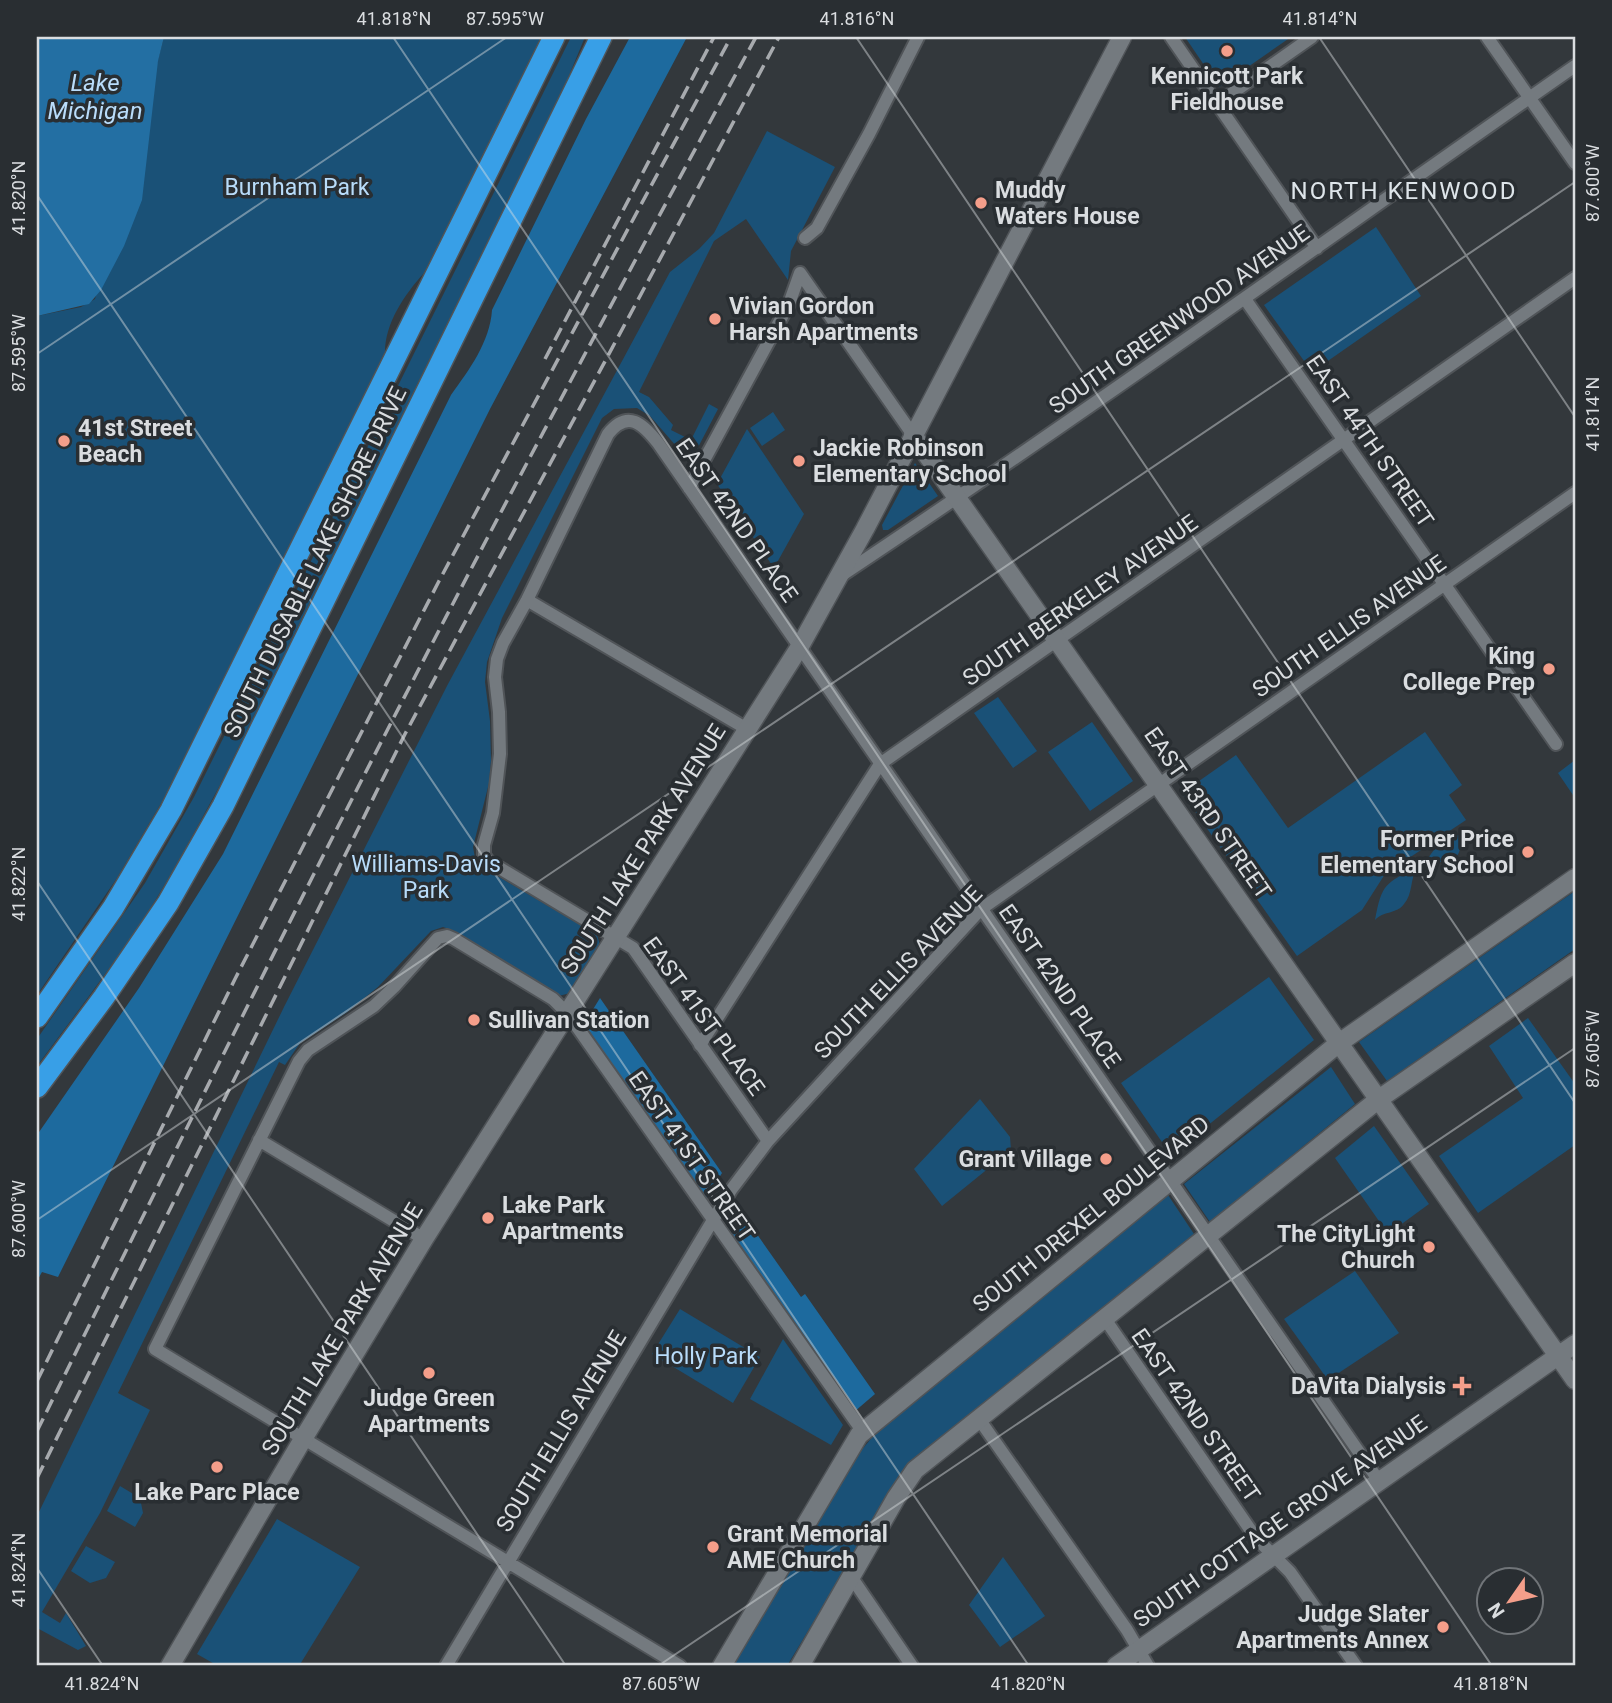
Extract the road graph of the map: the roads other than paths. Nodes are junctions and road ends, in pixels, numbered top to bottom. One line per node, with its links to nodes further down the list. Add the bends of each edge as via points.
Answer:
1 (554, 37): 35 (highway, SOUTH DUSABLE LAKE SHORE DRIVE, via 171,810 113,908)
2 (601, 37): 38 (highway, SOUTH DUSABLE LAKE SHORE DRIVE, via 223,806 168,904)
3 (918, 37): 12 (street, via 817,228)
4 (1122, 37): 16 (street, SOUTH LAKE PARK AVENUE)
5 (1171, 37): 10 (street)
6 (1312, 37): 10 (street)
7 (1487, 37): 9 (street)
8 (1575, 66): 9 (street, SOUTH GREENWOOD AVENUE)
9 (1530, 98): 11 (street); 13 (street, SOUTH GREENWOOD AVENUE)
10 (1218, 103): 13 (street)
11 (1575, 163)
12 (804, 238)
13 (1317, 248): 15 (street, SOUTH GREENWOOD AVENUE)
14 (1575, 278): 17 (street, SOUTH BERKELEY AVENUE)
15 (1245, 299): 17 (street, EAST 44TH STREET); 20 (street, SOUTH GREENWOOD AVENUE)
16 (913, 435): 18 (street, EAST 43RD STREET, via 800,273 789,304); 20 (street, EAST 43RD STREET); 21 (street, SOUTH LAKE PARK AVENUE)
17 (1344, 441): 22 (street, EAST 44TH STREET); 24 (street, SOUTH BERKELEY AVENUE)
18 (689, 488): 23 (street, EAST 42ND PLACE, via 642,424 629,421 614,426); 25 (street, EAST 42ND PLACE)
19 (1575, 493): 22 (street, SOUTH ELLIS AVENUE)
20 (958, 498): 21 (street, SOUTH GREENWOOD AVENUE); 24 (street, EAST 43RD STREET)
21 (839, 577): 25 (street, SOUTH LAKE PARK AVENUE)
22 (1445, 584): 27 (street, EAST 44TH STREET); 29 (street, SOUTH ELLIS AVENUE)
23 (527, 600): 26 (street); 32 (street, EAST 41ST PLACE, via 503,643 495,677 500,754 484,855)
24 (1058, 641): 28 (street, SOUTH BERKELEY AVENUE); 29 (street, EAST 43RD STREET)
25 (799, 648): 26 (street, SOUTH LAKE PARK AVENUE); 28 (street, EAST 42ND PLACE)
26 (747, 729): 32 (street, SOUTH LAKE PARK AVENUE)
27 (1556, 744)
28 (880, 764): 31 (street, EAST 42ND PLACE); 37 (street, SOUTH BERKELEY AVENUE)
29 (1158, 785): 31 (street, SOUTH ELLIS AVENUE); 36 (street, EAST 43RD STREET)
30 (1575, 878): 36 (street, SOUTH DREXEL BOULEVARD)
31 (981, 909): 41 (street, SOUTH ELLIS AVENUE); 42 (street, EAST 42ND PLACE)
32 (617, 938): 34 (street, SOUTH LAKE PARK AVENUE); 37 (street, EAST 41ST PLACE, via 634,948)
33 (1575, 963): 39 (street)
34 (568, 1014): 40 (street, EAST 41ST STREET, via 553,999 454,939 438,938 374,1006 308,1050); 43 (street, EAST 41ST STREET); 45 (street, SOUTH LAKE PARK AVENUE)
35 (37, 1017)
36 (1339, 1043): 39 (street, EAST 43RD STREET); 42 (street, SOUTH DREXEL BOULEVARD)
37 (700, 1045): 41 (street, EAST 41ST PLACE)
38 (37, 1087)
39 (1378, 1099): 44 (street); 48 (street, EAST 43RD STREET)
40 (259, 1140): 45 (street); 52 (street, via 155,1349)
41 (768, 1141): 43 (street, SOUTH ELLIS AVENUE)
42 (1170, 1180): 44 (street, EAST 42ND PLACE); 51 (street, SOUTH DREXEL BOULEVARD)
43 (713, 1222): 51 (street, EAST 41ST STREET); 55 (street, SOUTH ELLIS AVENUE)
44 (1209, 1237): 46 (street); 53 (street, EAST 42ND PLACE)
45 (424, 1240): 52 (street, SOUTH LAKE PARK AVENUE)
46 (1105, 1319): 50 (street); 54 (street, EAST 42ND STREET, via 1256,1538)
47 (1575, 1343): 48 (street, SOUTH COTTAGE GROVE AVENUE)
48 (1558, 1356): 49 (street, EAST 43RD STREET); 53 (street, SOUTH COTTAGE GROVE AVENUE)
49 (1575, 1380)
50 (979, 1419): 56 (street, via 915,1470); 57 (street)
51 (863, 1432): 61 (street, SOUTH DREXEL BOULEVARD)
52 (303, 1439): 55 (street); 58 (street, SOUTH LAKE PARK AVENUE)
53 (1379, 1481): 54 (street, SOUTH COTTAGE GROVE AVENUE)
54 (1273, 1555): 57 (street, SOUTH COTTAGE GROVE AVENUE); 66 (street, EAST 42ND STREET)
55 (507, 1563): 59 (street, SOUTH ELLIS AVENUE); 60 (street)
56 (852, 1578): 62 (street); 63 (street)
57 (1139, 1650): 64 (street, SOUTH COTTAGE GROVE AVENUE); 65 (street)
58 (170, 1666)
59 (446, 1666)
60 (680, 1666)
61 (722, 1666)
62 (800, 1666)
63 (912, 1666)
64 (1116, 1666)
65 (1148, 1666)
66 (1356, 1666)

